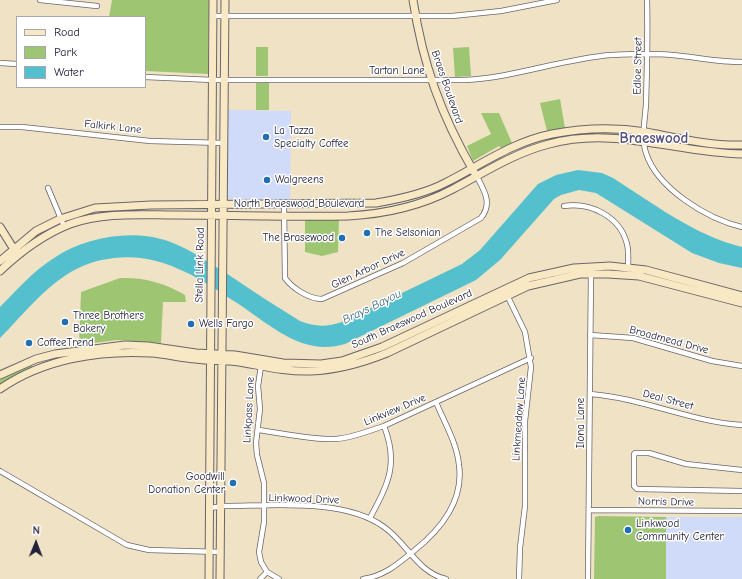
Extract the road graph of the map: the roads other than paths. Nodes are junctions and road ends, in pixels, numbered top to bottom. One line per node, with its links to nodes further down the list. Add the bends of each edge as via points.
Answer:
1 (40, 0): 7 (street)
2 (213, 0): 8 (main road, Stella Link Road)
3 (225, 0): 9 (main road, Stella Link Road)
4 (413, 0): 10 (main road, Braes Boulevard)
5 (557, 0): 10 (street, via 500,11)
6 (647, 0): 11 (street, Edloe Street)
7 (97, 6)
8 (213, 16): 9 (street); 16 (main road, Stella Link Road)
9 (224, 16): 10 (street); 17 (main road, Stella Link Road)
10 (415, 17): 18 (main road, Braes Boulevard)
11 (647, 54): 12 (street, Tartan Lane); 18 (street, Tartan Lane, via 585,58 482,79); 21 (street, Edloe Street)
12 (742, 62)
13 (0, 63): 14 (street)
14 (16, 64)
15 (146, 77): 16 (street, Tartan Lane)
16 (213, 80): 17 (street, Tartan Lane); 24 (main road, Stella Link Road)
17 (224, 80): 18 (street, Tartan Lane); 25 (main road, Stella Link Road)
18 (432, 80): 28 (main road, Braes Boulevard, via 451,131)
19 (0, 127): 24 (street, Falkirk Lane, via 22,127 150,141)
20 (566, 132): 21 (main road, North Braeswood Boulevard, via 602,129); 22 (main road); 28 (main road, North Braeswood Boulevard, via 518,144)
21 (645, 132): 23 (street); 26 (main road, North Braeswood Boulevard, via 710,143)
22 (567, 140): 23 (main road, North Braeswood Boulevard, via 612,138); 29 (main road, North Braeswood Boulevard, via 529,150)
23 (644, 141): 27 (main road, North Braeswood Boulevard); 44 (street, via 653,167 679,195 707,214)
24 (212, 143): 25 (street, Falkirk Lane); 32 (main road, Stella Link Road)
25 (223, 143): 33 (main road, Stella Link Road)
26 (742, 145)
27 (742, 154)
28 (472, 168): 29 (main road, Braes Boulevard); 31 (main road, North Braeswood Boulevard, via 445,183)
29 (476, 175): 37 (main road, North Braeswood Boulevard, via 452,189); 41 (street, Glen Arbor Drive, via 488,201 481,218 404,263 322,299 308,296 285,278)
30 (48, 188): 42 (street)
31 (399, 199): 35 (main road, North Braeswood Boulevard, via 357,204); 37 (main road)
32 (212, 204): 33 (main road, North Braeswood Boulevard); 34 (main road, North Braeswood Boulevard); 39 (main road, Stella Link Road)
33 (223, 204): 35 (main road, North Braeswood Boulevard); 40 (main road, Stella Link Road)
34 (136, 205): 38 (main road); 42 (main road, North Braeswood Boulevard, via 95,208)
35 (284, 205): 41 (street, Glen Arbor Drive)
36 (564, 206): 50 (street, via 578,205 591,208 614,222 624,234 627,244)
37 (406, 207): 41 (main road, North Braeswood Boulevard, via 381,213 348,216)
38 (136, 215): 39 (main road, North Braeswood Boulevard); 43 (main road, North Braeswood Boulevard, via 95,217)
39 (212, 215): 40 (main road, North Braeswood Boulevard); 56 (main road, Stella Link Road)
40 (223, 215): 41 (main road, North Braeswood Boulevard); 57 (main road, Stella Link Road)
41 (284, 216)
42 (60, 219): 43 (street); 46 (main road, North Braeswood Boulevard, via 36,231)
43 (64, 226): 46 (main road, North Braeswood Boulevard)
44 (742, 226)
45 (0, 227): 46 (main road)
46 (15, 251): 47 (main road, North Braeswood Boulevard); 49 (main road, North Braeswood Boulevard)
47 (0, 261)
48 (591, 270): 50 (main road, South Braeswood Boulevard); 51 (main road, South Braeswood Boulevard); 54 (street, Ilona Lane)
49 (0, 271)
50 (627, 271): 52 (main road, South Braeswood Boulevard, via 651,271); 53 (main road, South Braeswood Boulevard)
51 (506, 293): 57 (main road, South Braeswood Boulevard, via 382,347 342,361 321,364 283,363); 58 (street, Linkmeadow Lane, via 525,332); 60 (main road, South Braeswood Boulevard, via 368,361 310,371 278,370)
52 (742, 296)
53 (742, 303)
54 (590, 335): 61 (street, Broadmead Drive, via 633,338 712,361); 65 (street, Ilona Lane)
55 (107, 350): 56 (main road, South Braeswood Boulevard, via 169,352); 59 (main road, South Braeswood Boulevard, via 65,352); 62 (main road, South Braeswood Boulevard)
56 (211, 357): 57 (main road, South Braeswood Boulevard); 70 (main road, Stella Link Road)
57 (222, 357): 60 (main road, South Braeswood Boulevard); 71 (main road, Stella Link Road)
58 (531, 358): 66 (street, Linkview Drive); 91 (street, Linkmeadow Lane, via 524,446 525,506)
59 (36, 359): 62 (main road); 63 (main road, South Braeswood Boulevard)
60 (261, 366): 69 (street, Linkpass Lane, via 258,386)
61 (742, 366)
62 (40, 368): 64 (main road, South Braeswood Boulevard)
63 (0, 375)
64 (0, 389)
65 (590, 394): 67 (street, Deal Street, via 615,396 708,420); 78 (street, Ilona Lane)
66 (436, 402): 68 (street, Linkview Drive); 83 (street, via 459,464 458,486 448,516 434,534)
67 (742, 425)
68 (384, 426): 69 (street, Linkview Drive, via 336,439); 80 (street, via 392,453 392,469)
69 (258, 430): 76 (street, Linkpass Lane, via 257,455 264,483)
70 (210, 460): 71 (main road); 77 (main road, Stella Link Road)
71 (221, 460): 75 (main road, Stella Link Road)
72 (742, 470): 74 (street, via 686,464 649,453 634,454 634,486 637,489)
73 (0, 471): 81 (street, via 127,545 149,550)
74 (742, 491)
75 (221, 506): 76 (street, Linkwood Drive); 77 (street, Linkwood Drive); 82 (main road, Stella Link Road)
76 (264, 506): 80 (street, Linkwood Drive, via 339,508); 84 (street, Linkpass Lane, via 264,529 259,552)
77 (210, 508): 81 (main road, Stella Link Road)
78 (589, 510): 79 (street, Norris Drive); 92 (street, Ilona Lane)
79 (742, 511)
80 (370, 518): 83 (street, Linkwood Drive, via 390,531)
81 (209, 552): 82 (street); 85 (main road, Stella Link Road)
82 (221, 552): 86 (main road, Stella Link Road)
83 (411, 553): 89 (street, via 385,573); 90 (street, Linkwood Drive, via 425,569)
84 (267, 572): 87 (street); 88 (street)
85 (209, 579)
86 (220, 579)
87 (260, 579)
88 (279, 579)
89 (363, 579)
90 (446, 579)
91 (519, 579)
92 (588, 579)

